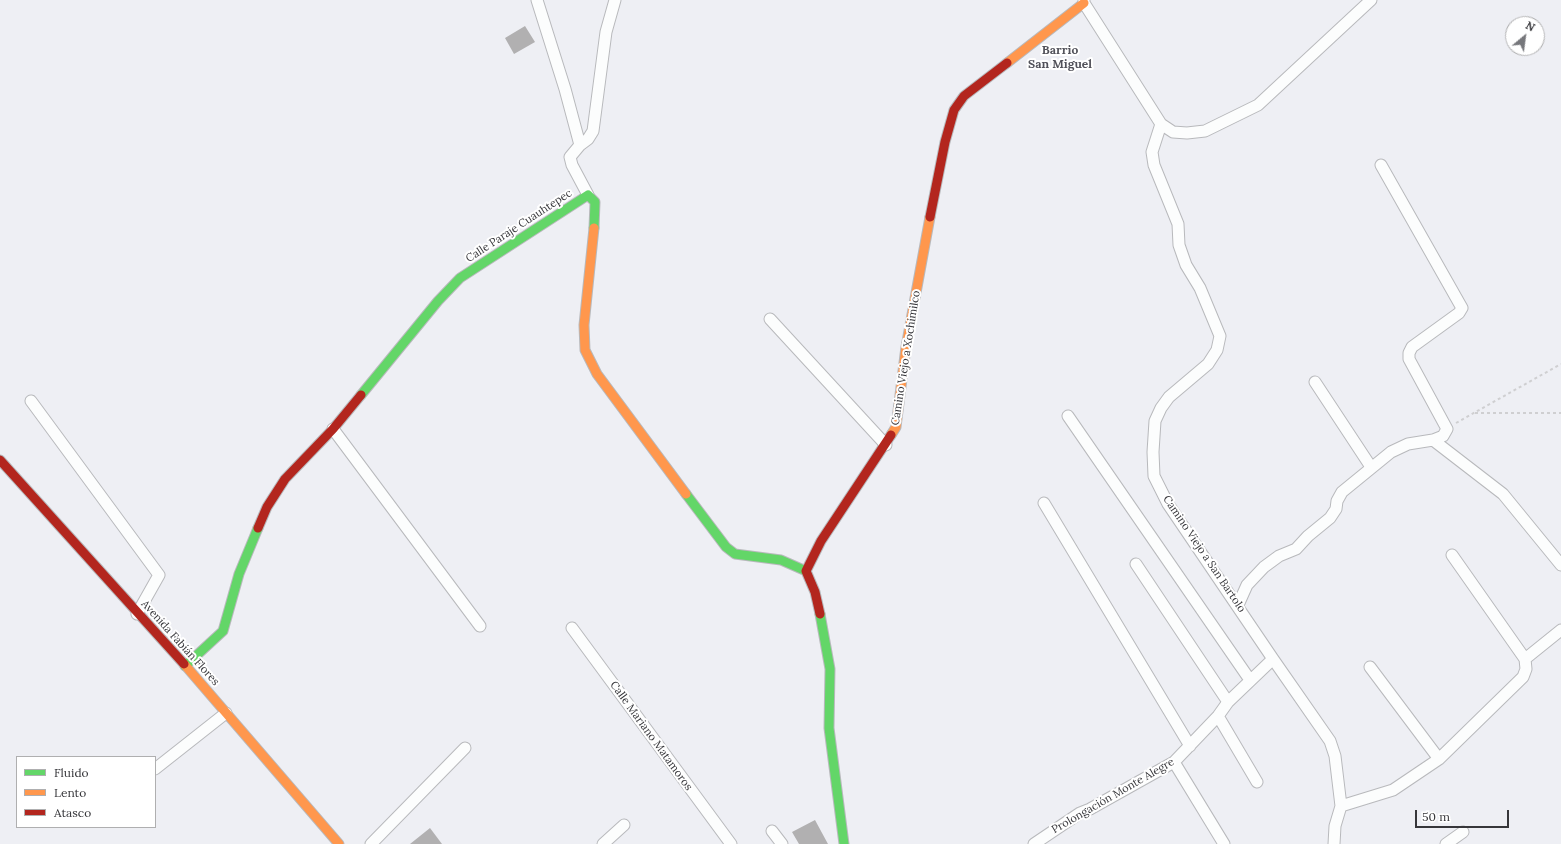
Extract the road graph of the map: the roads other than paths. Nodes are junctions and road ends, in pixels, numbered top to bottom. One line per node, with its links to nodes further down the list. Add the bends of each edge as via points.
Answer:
1 (537, 0): 6 (street)
2 (615, 0): 6 (street, via 606,32 593,131)
3 (1371, 0): 5 (street, via 1258,105 1205,131 1187,134 1173,132)
4 (1084, 1): 5 (street); 15 (street, Camino Viejo a Xochimilco, via 964,96 954,110 945,142 917,282 896,427)
5 (1161, 124): 23 (street, Camino Viejo a San Bartolo, via 1152,152 1154,165 1178,224 1179,245 1186,265 1200,288 1220,336 1217,350 1208,364 1169,397 1161,408 1155,421 1154,476 1168,504)
6 (580, 145): 8 (street, via 570,157)
7 (1381, 165): 14 (street, via 1462,308 1459,313 1412,347 1409,353 1409,359 1447,429 1443,436)
8 (588, 195): 13 (street, Calle Paraje Cuauhtepec, via 460,278 438,301); 22 (street, Calle Paraje Cuauhtepec, via 595,202 596,212 584,325 585,350 597,374 726,547 735,554 781,560)
9 (770, 319): 15 (street)
10 (1315, 382): 17 (street)
11 (31, 401): 24 (street, via 159,575)
12 (1068, 416): 32 (street)
13 (333, 429): 25 (street); 30 (street, Calle Paraje Cuauhtepec, via 285,479 267,507 239,574 223,631)
14 (1432, 440): 17 (street, via 1408,444 1391,452); 21 (street, via 1503,494)
15 (886, 445): 22 (street, Camino Viejo a Xochimilco, via 821,541)
16 (0, 461): 24 (street, Avenida Fabián Flores)
17 (1371, 467): 23 (street, via 1342,492 1330,518 1296,549 1278,556 1247,584)
18 (1044, 503): 36 (street)
19 (1452, 554): 29 (street)
20 (1136, 564): 33 (street)
21 (1561, 565)
22 (806, 571): 51 (street, via 818,605 830,669 829,728)
23 (1238, 605): 28 (street, Camino Viejo a San Bartolo)
24 (137, 614): 30 (street, Avenida Fabián Flores)
25 (480, 626)
26 (572, 628): 49 (street, Calle Mariano Matamoros)
27 (1561, 630): 29 (street)
28 (1273, 659): 32 (street, Prolongación Monte Alegre); 42 (street, via 1330,741 1335,756)
29 (1526, 659): 38 (street, via 1523,677)
30 (185, 666): 34 (street, Avenida Fabián Flores)
31 (1370, 667): 38 (street)
32 (1250, 680): 33 (street, Prolongación Monte Alegre)
33 (1228, 702): 35 (street, Prolongación Monte Alegre)
34 (226, 713): 40 (street); 46 (street, Avenida Fabián Flores)
35 (1218, 716): 36 (street, Prolongación Monte Alegre); 41 (street)
36 (1190, 746): 39 (street, Prolongación Monte Alegre)
37 (465, 748): 47 (street)
38 (1439, 759): 42 (street, via 1393,790)
39 (1174, 762): 52 (street, Prolongación Monte Alegre, via 1080,813); 53 (street)
40 (156, 768)
41 (1257, 782)
42 (1341, 806): 54 (street, via 1335,826)
43 (624, 825): 48 (street)
44 (772, 831): 50 (street)
45 (1463, 832): 55 (street)
46 (340, 844)
47 (371, 844)
48 (603, 844)
49 (731, 844)
50 (782, 844)
51 (844, 844)
52 (1034, 844)
53 (1224, 844)
54 (1334, 844)
55 (1446, 844)

